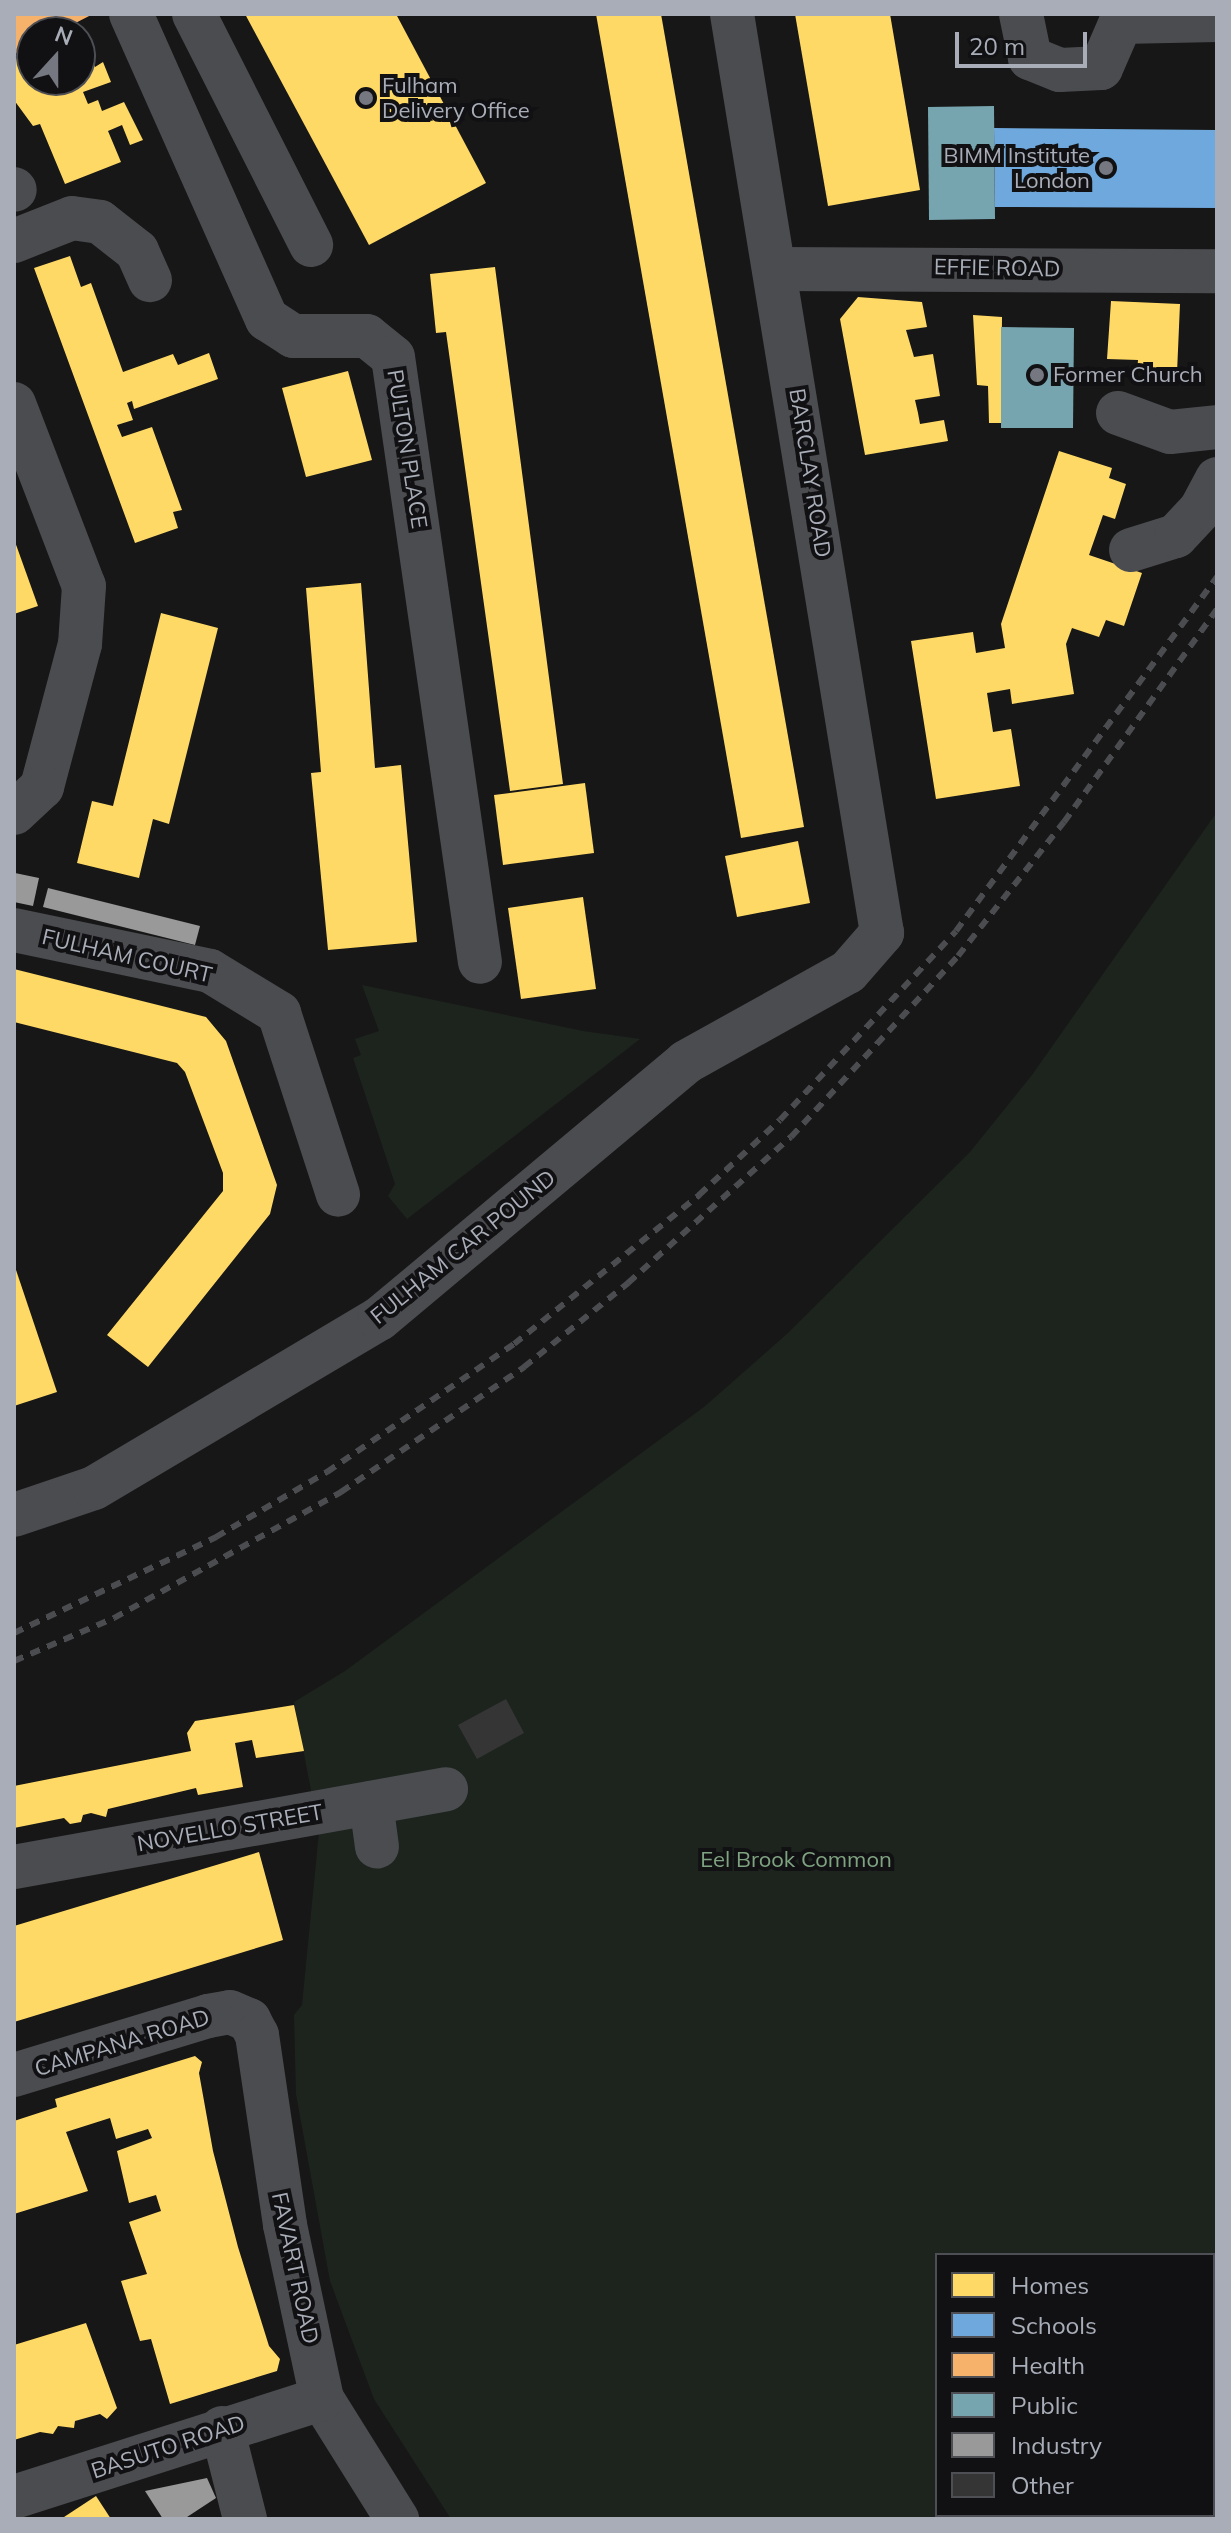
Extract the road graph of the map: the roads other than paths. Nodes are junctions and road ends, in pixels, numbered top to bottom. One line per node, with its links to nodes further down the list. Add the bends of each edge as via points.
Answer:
1 (131, 14): 7 (street, PULTON PLACE)
2 (194, 14): 6 (street)
3 (732, 14): 10 (street, BARCLAY ROAD)
4 (1021, 14): 5 (street, via 1030,58 1060,70 1101,68 1121,22)
5 (1217, 20)
6 (219, 64): 7 (street); 9 (street)
7 (163, 89): 22 (street, PULTON PLACE, via 267,319 293,336 367,336 393,357)
8 (14, 241): 12 (street, via 72,218 100,222 137,251)
9 (311, 245)
10 (777, 269): 11 (street, EFFIE ROAD); 21 (street, BARCLAY ROAD)
11 (1194, 271)
12 (150, 280)
13 (14, 404): 16 (street)
14 (1118, 413): 15 (street, via 1170,432)
15 (1217, 427)
16 (22, 453): 19 (street, via 84,586 80,644 42,787)
17 (1217, 479): 18 (street, via 1201,509 1176,536)
18 (1131, 550)
19 (14, 813)
20 (14, 930): 23 (street, FULHAM COURT, via 210,971 279,1013)
21 (882, 933): 24 (street, FULHAM CAR POUND, via 848,972 686,1062 379,1319 94,1488)
22 (480, 962)
23 (338, 1195)
24 (14, 1515)
25 (446, 1789): 26 (street, NOVELLO STREET)
26 (371, 1803): 27 (street); 28 (street, NOVELLO STREET)
27 (377, 1847)
28 (14, 1867)
29 (230, 2012): 30 (street, CAMPANA ROAD); 31 (street, FAVART ROAD, via 249,2020 257,2035 285,2225)
30 (14, 2075)
31 (322, 2399): 32 (street, BASUTO ROAD); 35 (street, FAVART ROAD)
32 (222, 2428): 33 (street, BASUTO ROAD); 34 (street)
33 (14, 2497)
34 (245, 2519)
35 (397, 2519)

